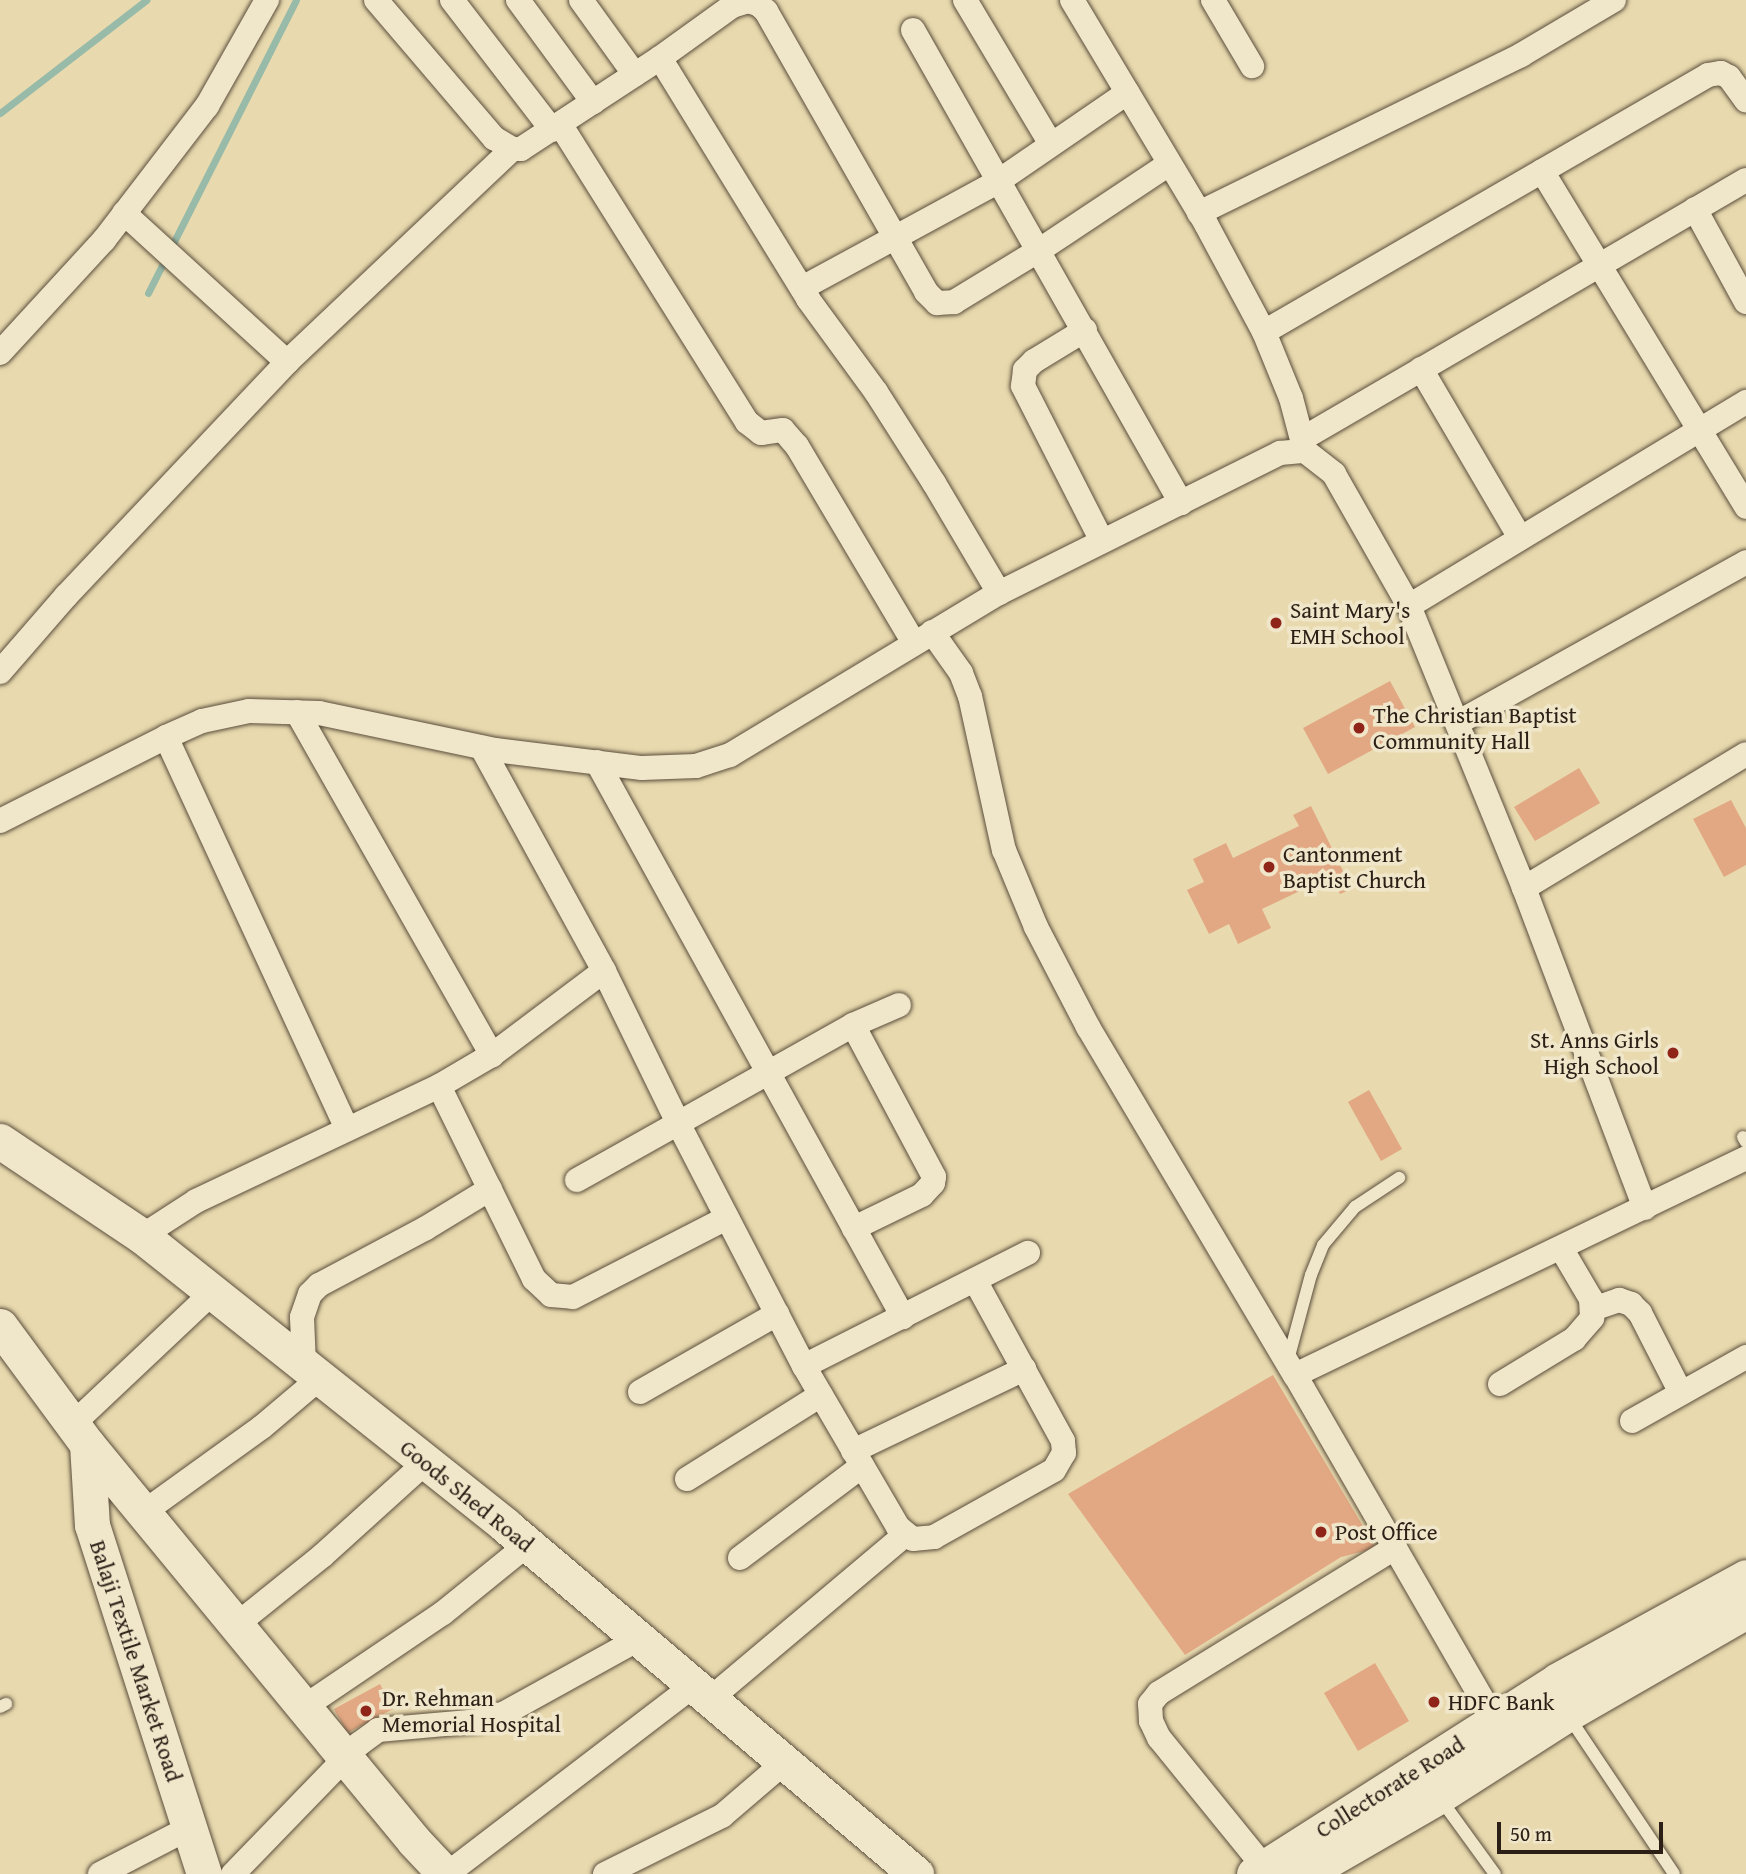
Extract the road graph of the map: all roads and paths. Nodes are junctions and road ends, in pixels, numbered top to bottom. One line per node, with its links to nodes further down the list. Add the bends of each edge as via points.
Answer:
1 (267, 0): 26 (street, via 207,106)
2 (376, 0): 20 (street, via 494,138)
3 (452, 0): 18 (street)
4 (519, 0): 17 (street)
5 (581, 0): 14 (street)
6 (965, 0): 19 (street)
7 (1072, 0): 15 (street)
8 (1213, 0): 13 (street)
9 (1614, 0): 27 (street, via 1521,55)
10 (773, 5): 12 (street, via 739,2); 28 (street)
11 (914, 30): 24 (street)
12 (660, 58): 14 (street); 31 (street)
13 (1252, 66)
14 (635, 75): 17 (street)
15 (1127, 93): 19 (street); 21 (street)
16 (1746, 100): 22 (street, via 1729,77 1708,75)
17 (593, 102): 18 (street)
18 (556, 127): 20 (street, via 529,147); 48 (street, via 747,422 761,433 783,430 797,446)
19 (1052, 144): 24 (street)
20 (512, 149): 36 (street)
21 (1169, 164): 27 (street); 29 (street)
22 (1542, 172): 30 (street); 34 (street)
23 (1746, 180): 25 (street)
24 (997, 182): 28 (street); 29 (street)
25 (1695, 209): 30 (street); 32 (street)
26 (124, 213): 35 (street); 36 (street)
27 (1199, 213): 34 (street)
28 (897, 236): 29 (street, via 926,292 945,304); 31 (street)
29 (1038, 251): 33 (street)
30 (1600, 265): 37 (street); 39 (street)
31 (802, 288): 46 (street, via 876,392)
32 (1746, 302)
33 (1085, 330): 41 (street); 44 (street, via 1034,361 1025,370 1023,386)
34 (1264, 332): 40 (street)
35 (0, 353)
36 (287, 362): 49 (street)
37 (1421, 369): 40 (street); 43 (street)
38 (1746, 402): 39 (street)
39 (1699, 429): 42 (street); 43 (street)
40 (1304, 445): 41 (street); 47 (street, via 1334,474)
41 (1181, 503): 44 (street)
42 (1746, 507)
43 (1520, 538): 47 (street)
44 (1102, 541): 46 (street)
45 (1746, 562): 51 (street)
46 (999, 593): 48 (street)
47 (1409, 606): 51 (street)
48 (923, 637): 55 (street, via 730,755 696,766 642,768); 85 (street, via 961,673 970,696 1004,850 1036,927 1088,1027)
49 (0, 672)
50 (297, 712): 52 (street, via 249,711 202,721); 53 (street); 61 (street)
51 (1459, 722): 57 (street)
52 (166, 737): 56 (street); 65 (street)
53 (482, 748): 55 (street); 58 (street)
54 (1746, 754): 57 (street)
55 (597, 762): 62 (street)
56 (0, 821)
57 (1524, 888): 71 (street)
58 (604, 971): 61 (street); 64 (street)
59 (899, 1004): 60 (street)
60 (853, 1025): 62 (street); 73 (street, via 934,1177 922,1195)
61 (492, 1055): 63 (street)
62 (769, 1074): 64 (street); 73 (street)
63 (439, 1086): 65 (street); 70 (street)
64 (678, 1125): 69 (street); 72 (street)
65 (346, 1129): 74 (street, via 196,1201)
66 (0, 1141): 74 (street, Goods Shed Road)
67 (1745, 1146): 71 (street)
68 (1399, 1178): 85 (lane, via 1355,1207 1323,1245 1311,1275)
69 (577, 1180)
70 (490, 1189): 72 (street, via 534,1279 561,1298 573,1297); 87 (street, via 310,1294 302,1317)
71 (1645, 1208): 75 (street)
72 (727, 1218): 80 (street)
73 (854, 1228): 81 (street)
74 (142, 1236): 78 (street, Goods Shed Road)
75 (1562, 1248): 79 (street); 85 (street)
76 (1028, 1253): 77 (street)
77 (975, 1282): 81 (street); 86 (street)
78 (213, 1292): 87 (street, Goods Shed Road); 93 (street)
79 (1593, 1309): 88 (street, via 1574,1339); 90 (street, via 1623,1300 1635,1307)
80 (777, 1314): 84 (street); 89 (street)
81 (903, 1318): 84 (street)
82 (0, 1326): 93 (street)
83 (1746, 1357): 90 (street)
84 (804, 1366): 91 (street)
85 (1291, 1368): 100 (street)
86 (1024, 1369): 94 (street); 98 (street, via 1063,1441 1061,1462 934,1537 922,1540)
87 (312, 1372): 95 (street, Goods Shed Road); 97 (street, via 262,1427)
88 (1500, 1384)
89 (640, 1392)
90 (1681, 1393): 92 (street)
91 (821, 1395): 94 (street); 96 (street)
92 (1632, 1421)
93 (80, 1434): 97 (street); 113 (street, Balaji Textile Market Road, via 92,1525)
94 (857, 1458): 98 (street); 101 (street)
95 (426, 1462): 99 (street, Goods Shed Road); 104 (street, via 323,1556)
96 (687, 1479)
97 (144, 1513): 104 (street)
98 (905, 1535): 106 (street)
99 (527, 1545): 105 (street, Goods Shed Road); 108 (street, via 443,1613)
100 (1395, 1548): 109 (street); 115 (street, via 1153,1699 1149,1712 1159,1738)
101 (740, 1559)
102 (1746, 1577): 107 (street, Collectorate Road)
103 (1746, 1611): 107 (street, Collectorate Road)
104 (236, 1625): 108 (street)
105 (639, 1639): 106 (street, Goods Shed Road); 110 (street, via 503,1714 478,1721 378,1730)
106 (702, 1692): 111 (street, Goods Shed Road); 119 (street)
107 (1559, 1699): 109 (street, Collectorate Road); 112 (street, Collectorate Road); 123 (lane)
108 (304, 1707): 110 (street)
109 (1494, 1720): 112 (street, Collectorate Road)
110 (347, 1758): 118 (street); 119 (street)
111 (785, 1762): 114 (street, Goods Shed Road); 120 (street, via 722,1816)
112 (1429, 1782): 115 (street, Collectorate Road); 121 (street, Collectorate Road); 122 (lane)
113 (189, 1828): 116 (street); 117 (street, Balaji Textile Market Road)
114 (906, 1871)
115 (1259, 1871)
116 (100, 1874)
117 (204, 1874)
118 (233, 1874)
119 (446, 1874)
120 (605, 1874)
121 (1304, 1874)
122 (1496, 1874)
123 (1674, 1874)

